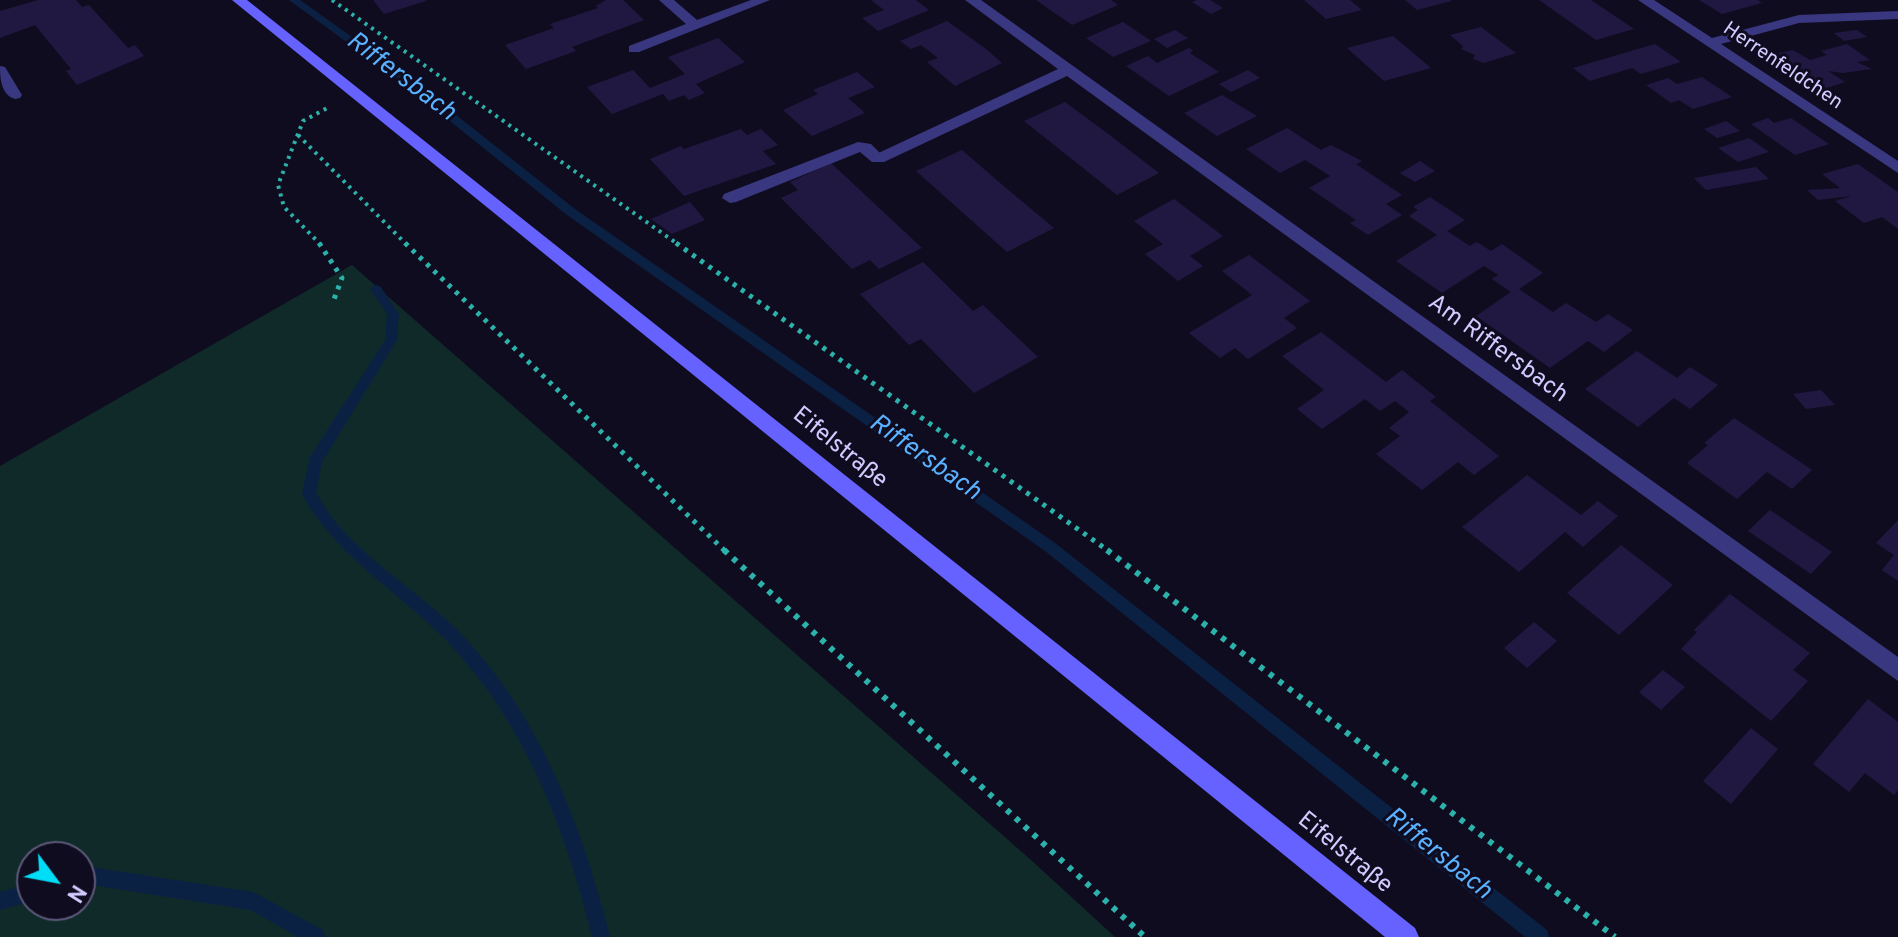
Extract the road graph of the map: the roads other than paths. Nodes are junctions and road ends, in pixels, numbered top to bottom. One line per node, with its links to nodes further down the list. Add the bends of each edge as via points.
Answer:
1 (239, 0): 16 (main road, Eifelstraße)
2 (666, 0): 7 (street)
3 (763, 0): 7 (street)
4 (972, 0): 10 (street, Am Riffersbach)
5 (1645, 0): 8 (street, Herrenfeldchen)
6 (1898, 15): 8 (street, via 1799,19)
7 (696, 26): 9 (street)
8 (1710, 43): 13 (street, Herrenfeldchen)
9 (634, 49)
10 (1069, 69): 14 (street, via 878,159 866,147 858,147); 15 (street, Am Riffersbach)
11 (0, 70): 12 (street)
12 (15, 95)
13 (1898, 168)
14 (730, 198)
15 (1898, 670)
16 (1406, 937)

